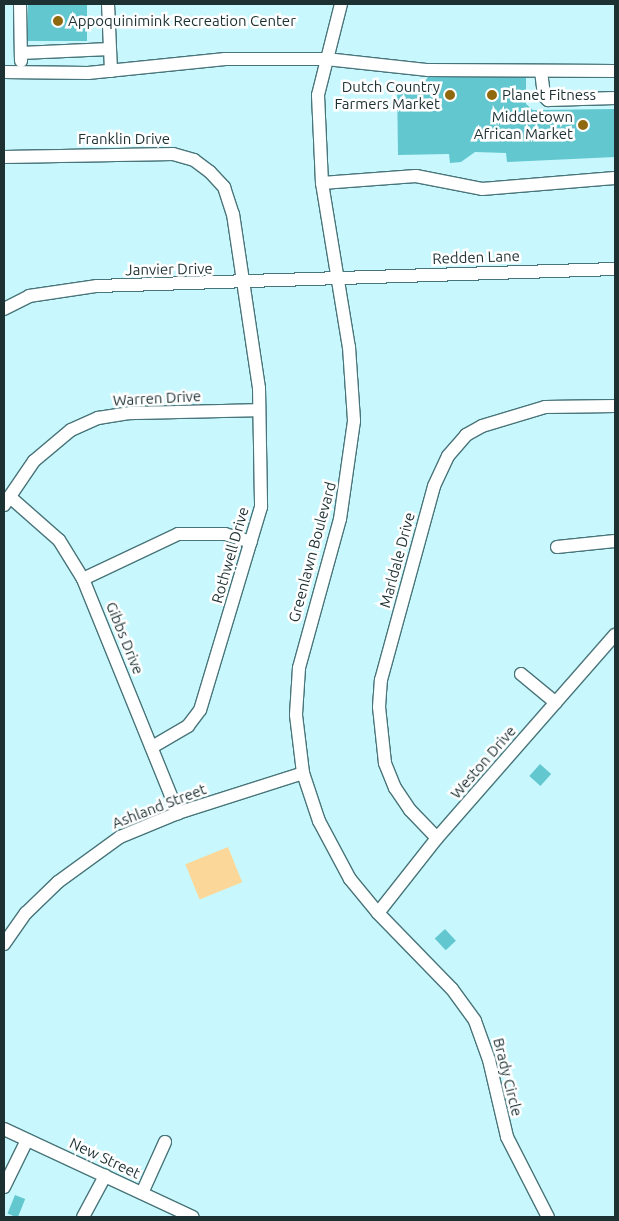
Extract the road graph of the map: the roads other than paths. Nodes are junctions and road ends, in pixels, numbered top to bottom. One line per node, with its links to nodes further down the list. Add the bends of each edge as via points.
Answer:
1 (20, 4): 5 (street)
2 (108, 4): 4 (street)
3 (341, 4): 6 (street, Greenlawn Boulevard)
4 (110, 49): 5 (street); 7 (street)
5 (21, 52): 11 (street)
6 (326, 59): 7 (street, via 225,60); 8 (street, via 428,70); 15 (street, Greenlawn Boulevard, via 318,95)
7 (111, 71): 11 (street)
8 (541, 71): 9 (street); 12 (street, via 544,96 548,100)
9 (615, 71)
10 (4, 72): 11 (street)
11 (22, 72)
12 (615, 98)
13 (4, 157): 18 (street, Franklin Drive, via 173,154 194,160 224,188)
14 (615, 178): 15 (street, via 482,189 416,176)
15 (322, 183): 17 (street, Greenlawn Boulevard)
16 (615, 269): 17 (street, Redden Lane)
17 (338, 278): 18 (street, Janvier Drive); 31 (street, Greenlawn Boulevard, via 352,372 352,445 340,519 299,668 296,715)
18 (246, 284): 19 (street, Janvier Drive, via 56,290 29,296); 21 (street, Rothwell Drive)
19 (4, 309)
20 (615, 406): 33 (street, Marldale Drive, via 545,407 482,426 466,436 448,456 434,486 381,680 378,707 385,763 395,788 410,810)
21 (259, 410): 22 (street, Warren Drive, via 131,413 98,418 71,430 34,461); 24 (street, Rothwell Drive, via 261,507)
22 (7, 501): 26 (street, Gibbs Drive, via 60,540)
23 (615, 541): 25 (street)
24 (251, 542): 26 (street, via 225,534 178,534); 30 (street, Rothwell Drive, via 200,710 188,726)
25 (557, 547)
26 (84, 578): 30 (street, Gibbs Drive)
27 (615, 635): 29 (street, Weston Drive)
28 (521, 674): 29 (street)
29 (556, 703): 33 (street, Weston Drive)
30 (152, 747): 32 (street, Gibbs Drive)
31 (303, 773): 32 (street, Ashland Street); 34 (street, Greenlawn Boulevard, via 328,840 350,879)
32 (178, 813): 35 (street, Ashland Street, via 120,837 89,856 26,913)
33 (437, 838): 34 (street, Weston Drive)
34 (378, 913): 45 (street, Brady Circle, via 452,989 475,1021 487,1053 507,1137)
35 (4, 944)
36 (4, 1129): 37 (street, New Street)
37 (27, 1140): 39 (street, New Street); 40 (street)
38 (165, 1142): 41 (street)
39 (104, 1176): 41 (street, New Street); 43 (street)
40 (4, 1187)
41 (142, 1193): 42 (street, New Street)
42 (179, 1214): 44 (street, New Street)
43 (84, 1217)
44 (193, 1217)
45 (548, 1217)

